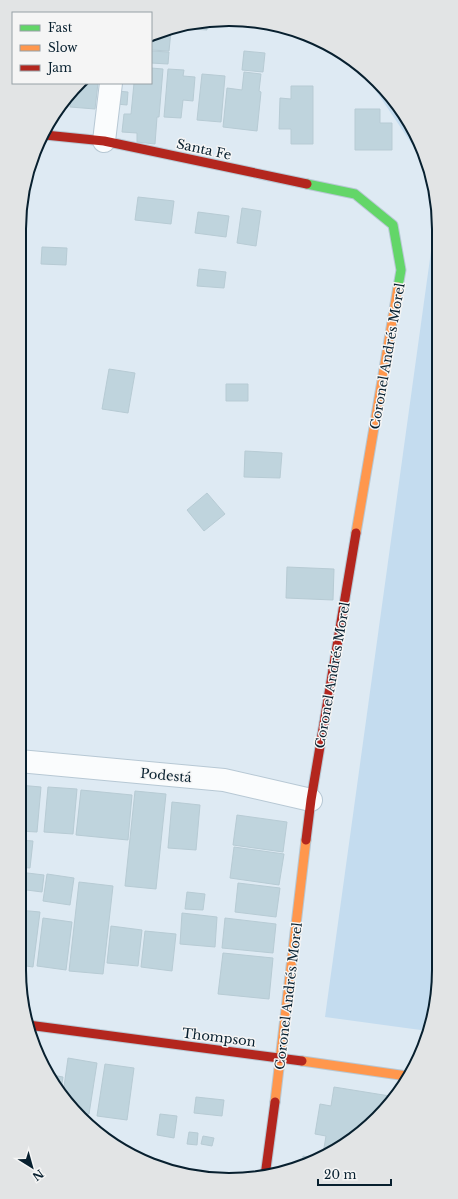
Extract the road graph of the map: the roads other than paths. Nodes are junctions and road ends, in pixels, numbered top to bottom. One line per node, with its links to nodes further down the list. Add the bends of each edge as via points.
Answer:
1 (111, 84): 3 (street)
2 (49, 135): 3 (street, Santa Fe)
3 (104, 141): 4 (street, Santa Fe)
4 (355, 194): 6 (street, Coronel Andrés Morel, via 393,225 401,270)
5 (26, 762): 6 (street, Podestá, via 224,780)
6 (311, 800): 8 (street, Coronel Andrés Morel)
7 (34, 1026): 8 (street, Thompson)
8 (281, 1058): 9 (street, Thompson); 10 (street, Coronel Andrés Morel)
9 (403, 1075)
10 (266, 1169)

